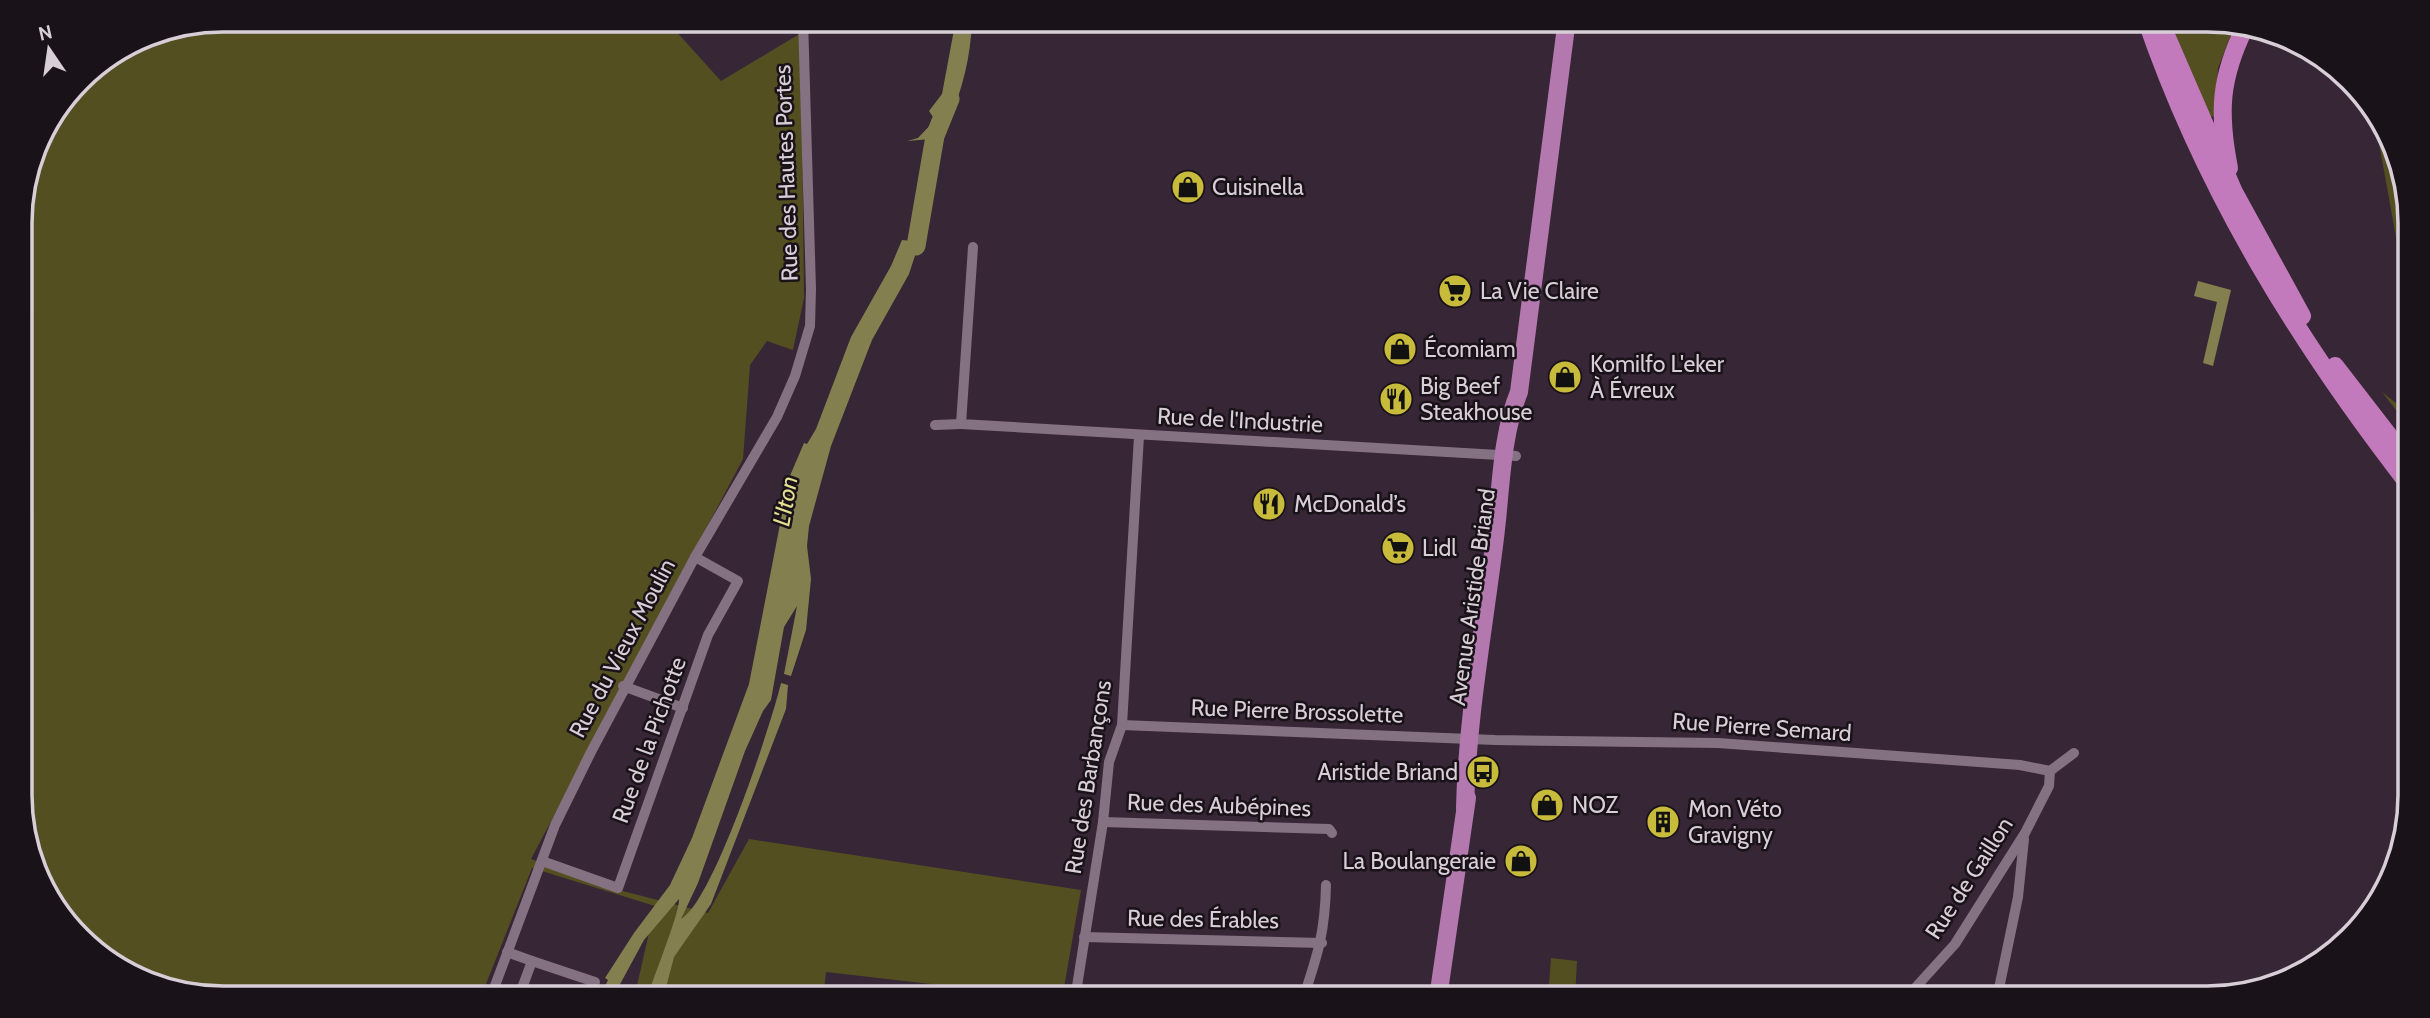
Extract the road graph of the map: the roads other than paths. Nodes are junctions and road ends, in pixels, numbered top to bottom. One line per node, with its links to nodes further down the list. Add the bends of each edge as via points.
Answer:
1 (803, 32): 8 (street, Rue des Hautes Portes)
2 (1565, 32): 13 (main road, Avenue Aristide Briand, via 1519,392 1512,408)
3 (2151, 32): 14 (highway, via 2195,142 2251,253 2308,347)
4 (2165, 32): 6 (highway)
5 (2241, 34): 6 (highway, via 2222,90 2222,132)
6 (2234, 192): 12 (highway, via 2312,332)
7 (973, 247): 9 (street)
8 (810, 326): 15 (street, Rue du Vieux Moulin, via 796,376 776,417)
9 (961, 424): 10 (street, Rue de l'Industrie); 11 (street, Rue de l'Industrie)
10 (935, 425)
11 (1139, 436): 13 (street, Rue de l'Industrie); 18 (street, Rue des Barbançons)
12 (2398, 447)
13 (1511, 456): 19 (main road, Avenue Aristide Briand)
14 (2398, 470)
15 (695, 557): 16 (street, Rue du Vieux Moulin); 17 (street, Rue de la Pichotte, via 738,581 708,635)
16 (623, 686): 17 (street); 25 (street, Rue du Vieux Moulin)
17 (683, 708): 25 (street, Rue de la Pichotte, via 618,888)
18 (1122, 724): 19 (street, Rue Pierre Brossolette); 22 (street, Rue des Barbançons, via 1109,762)
19 (1474, 738): 21 (street, Rue Pierre Semard, via 1718,743); 36 (main road, Avenue Aristide Briand)
20 (2074, 753): 21 (street)
21 (2050, 771): 24 (street, Rue de Gaillon, via 2049,786)
22 (1103, 822): 23 (street, Rue des Aubépines, via 1329,829); 27 (street, Rue des Barbançons)
23 (1332, 833)
24 (2025, 833): 37 (street, Rue de Gaillon, via 1955,944); 38 (street, via 2018,897)
25 (541, 861): 29 (street, Rue du Vieux Moulin)
26 (1326, 885): 28 (street)
27 (1084, 937): 28 (street, Rue des Érables); 34 (street, Rue des Barbançons)
28 (1322, 943): 35 (street)
29 (507, 952): 30 (street); 32 (street, Rue du Vieux Moulin)
30 (532, 961): 31 (street); 33 (street)
31 (595, 982)
32 (495, 986)
33 (523, 986)
34 (1077, 986)
35 (1307, 986)
36 (1440, 986)
37 (1917, 986)
38 (1999, 986)

